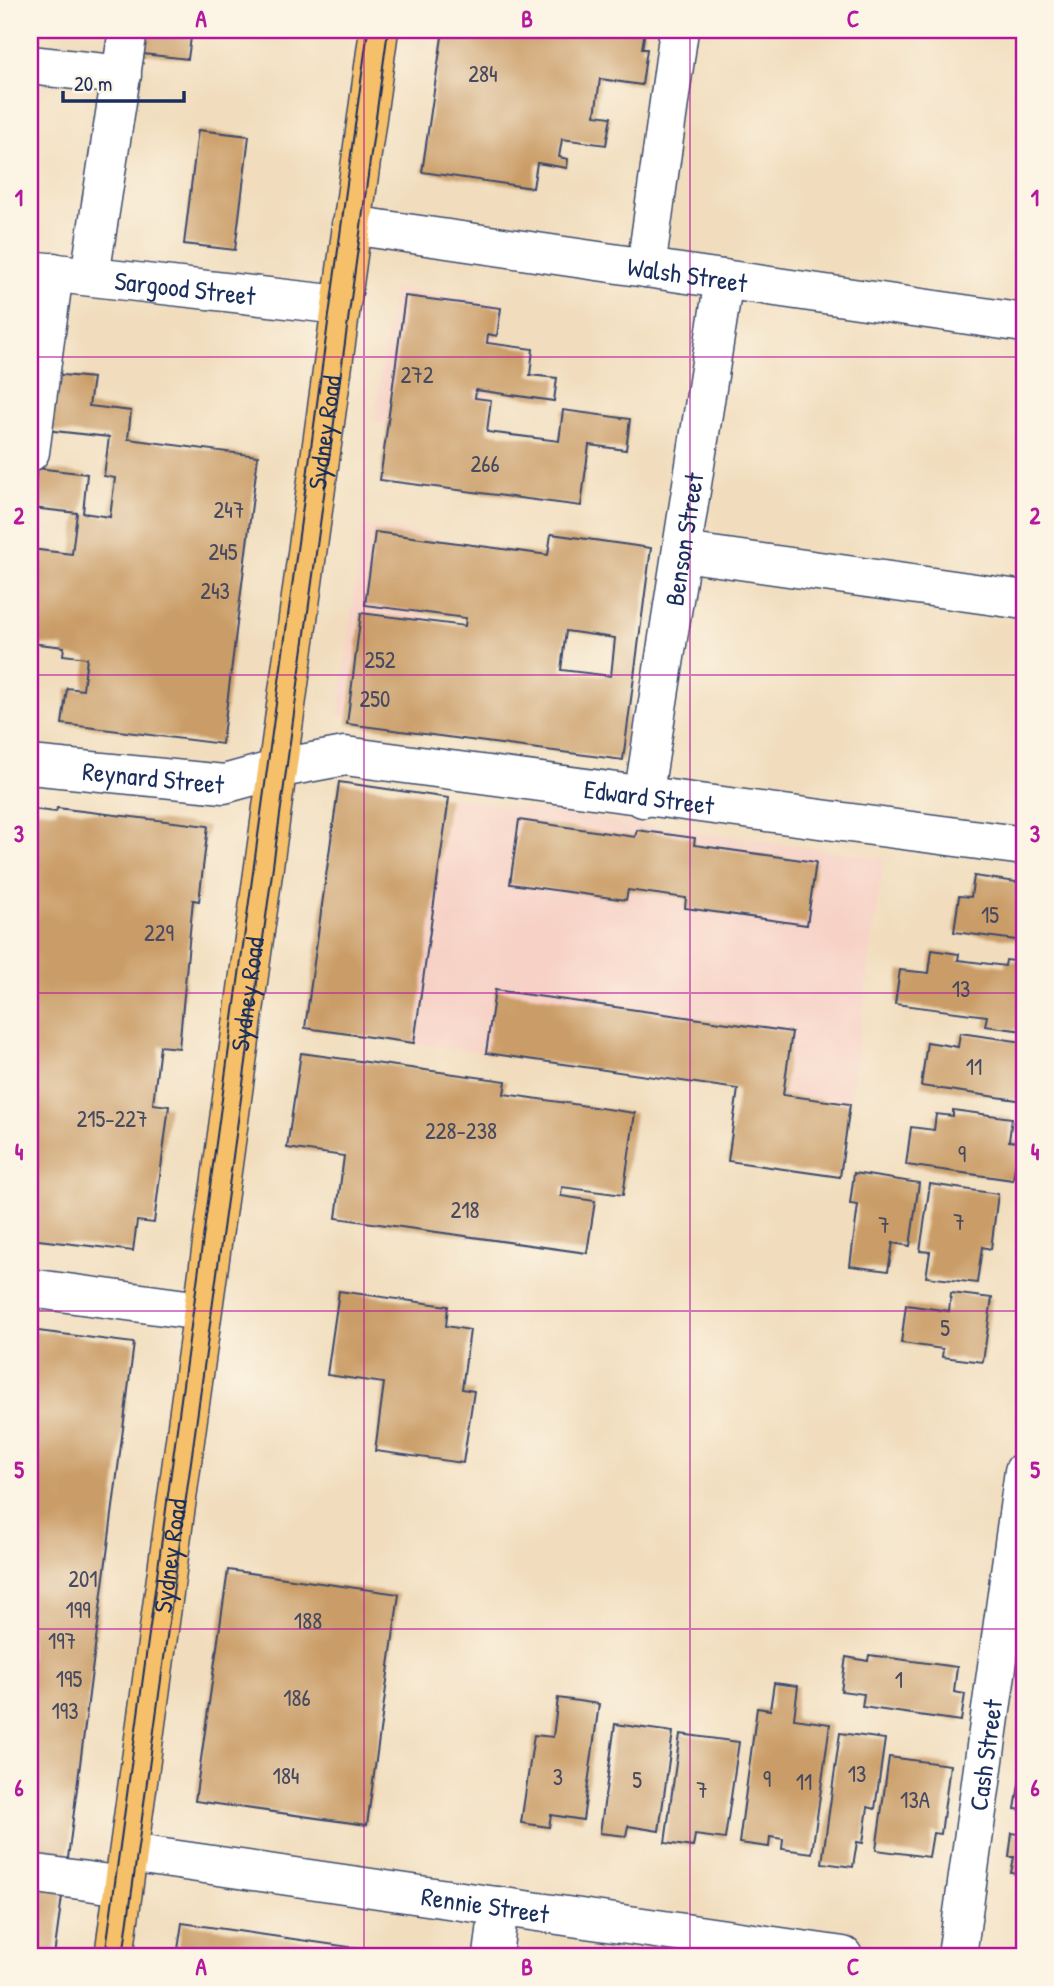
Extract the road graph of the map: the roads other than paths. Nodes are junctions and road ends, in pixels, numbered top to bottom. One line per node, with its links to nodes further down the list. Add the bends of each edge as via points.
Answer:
1 (128, 30): 5 (street)
2 (379, 30): 6 (highway, Sydney Road)
3 (679, 30): 7 (street)
4 (30, 65): 5 (street)
5 (122, 75): 8 (street)
6 (351, 225): 7 (street, Walsh Street); 10 (highway, Sydney Road)
7 (646, 268): 9 (street, Walsh Street)
8 (58, 273): 10 (street, Sargood Street); 12 (street)
9 (724, 279): 11 (street, Walsh Street); 13 (street, Benson Street)
10 (340, 305): 16 (highway, Sydney Road)
11 (1024, 323)
12 (30, 452)
13 (682, 552): 14 (street); 17 (street, Benson Street)
14 (1024, 600)
15 (30, 765): 16 (street, Reynard Street, via 214,784)
16 (276, 770): 17 (street, Edward Street, via 345,756); 20 (highway, Sydney Road)
17 (643, 798): 18 (street, Edward Street)
18 (1024, 846)
19 (30, 1288): 20 (street)
20 (201, 1311): 22 (highway, Sydney Road)
21 (1024, 1471): 28 (street, Cash Street)
22 (126, 1870): 23 (street, Rennie Street); 24 (street, Rennie Street); 25 (highway, Sydney Road)
23 (30, 1873)
24 (499, 1906): 26 (street); 27 (street, Rennie Street)
25 (114, 1956)
26 (493, 1956)
27 (843, 1956)
28 (957, 1956)

